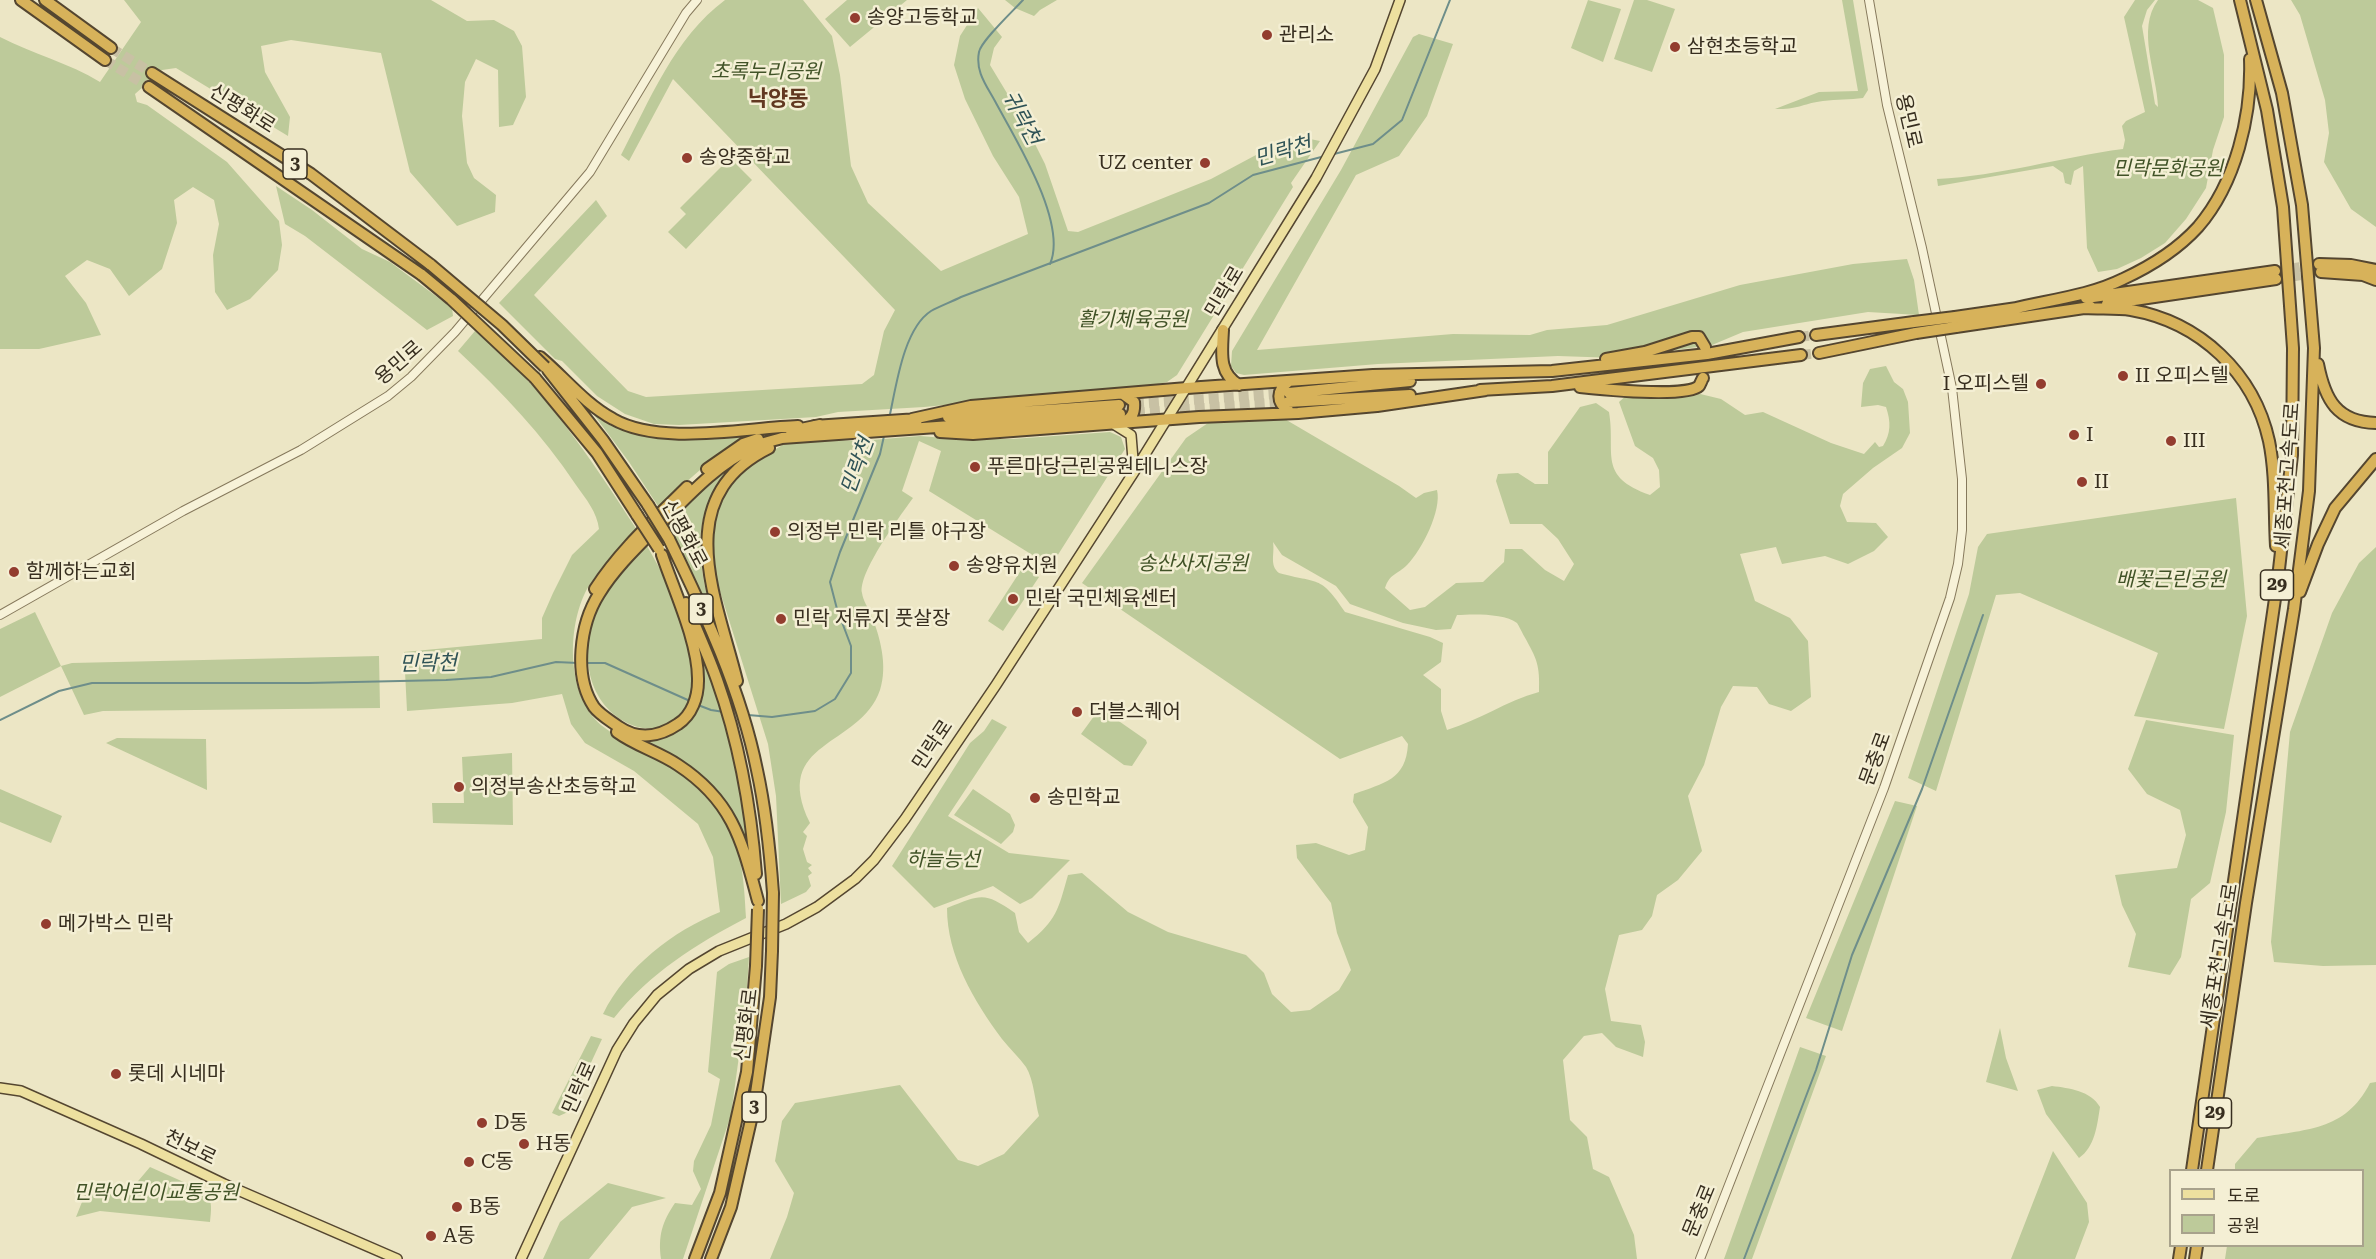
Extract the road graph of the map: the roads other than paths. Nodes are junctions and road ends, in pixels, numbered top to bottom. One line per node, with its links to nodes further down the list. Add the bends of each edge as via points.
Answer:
1 (21, 0): 10 (highway)
2 (45, 0): 9 (highway)
3 (697, 0): 48 (street, 용민로, via 590,172 455,332 411,377 388,396 301,450 183,511)
4 (1869, 0): 13 (street, 용민로, via 1887,105)
5 (2240, 0): 8 (highway, 세종포천고속도로 / 29)
6 (2256, 0): 23 (highway, 세종포천고속도로 / 29, via 2282,93 2302,205)
7 (1400, 2): 20 (main road, 민락로, via 1375,69 1316,178)
8 (2250, 32): 17 (highway, via 2251,84 2245,124 2221,193 2198,227 2166,255 2122,280 2096,290); 46 (highway, 세종포천고속도로 / 29, via 2276,157 2293,338 2292,455)
9 (111, 48)
10 (105, 60)
11 (152, 73): 27 (highway, 신평화로 / 3, bridge, via 311,174 431,265)
12 (149, 87): 45 (highway, 신평화로 / 3, bridge, via 422,275 459,306 535,378 597,453)
13 (1922, 248): 59 (street, 문충로, via 1952,388 1962,479 1958,564 1950,598 1884,788)
14 (2376, 270): 15 (highway, via 2351,265 2320,268)
15 (2376, 280)
16 (2085, 308): 17 (highway, via 2275,275); 18 (highway); 46 (highway, via 2129,310 2174,323 2198,336 2240,375 2259,409 2269,443)
17 (2012, 309): 18 (highway)
18 (1956, 322): 19 (highway, bridge)
19 (1915, 328): 21 (highway); 25 (highway)
20 (1223, 330): 30 (highway, via 1224,373); 32 (main road, 민락로)
21 (1816, 335)
22 (1799, 337): 28 (highway, via 1707,354)
23 (2314, 345): 39 (highway, via 2331,402 2358,423); 47 (highway, 세종포천고속도로 / 29, via 2309,491)
24 (1705, 347): 28 (highway, via 1699,337 1692,337 1645,352)
25 (1819, 353)
26 (1801, 355): 31 (highway)
27 (546, 365): 42 (highway, via 600,411 647,432); 49 (highway, 신평화로 / 3, bridge, via 603,440 669,539)
28 (1552, 371): 34 (highway)
29 (1703, 378): 31 (highway, via 1692,390 1671,393)
30 (1240, 385): 32 (highway); 34 (highway)
31 (1552, 386): 33 (highway)
32 (1187, 388): 35 (highway); 38 (main road, 민락로)
33 (1486, 390): 34 (highway); 37 (highway)
34 (1288, 392): 37 (highway, via 1280,389 1280,400 1284,407)
35 (1123, 393): 40 (highway, via 971,406); 41 (highway, via 1134,402 1135,409 1128,421)
36 (1119, 409): 40 (highway, via 986,422)
37 (1298, 413): 38 (highway)
38 (1166, 421): 41 (highway); 44 (main road, 민락로)
39 (2376, 423)
40 (911, 424): 41 (highway, via 973,434); 42 (highway, via 872,422); 42 (highway, via 868,433)
41 (1115, 425): 44 (main road, via 1131,435)
42 (819, 430): 49 (highway, via 753,456 732,475 714,502 706,557); 50 (highway, via 775,434 743,444 718,459 636,538 609,568 583,614 576,668)
43 (2376, 459): 47 (highway, via 2335,508)
44 (1134, 472): 56 (main road, 민락로, via 996,685 874,860 817,907 719,951 689,969 657,995 634,1023 617,1050)
45 (660, 552): 50 (highway, via 697,664 695,701 684,720 668,731 640,735 624,730 594,707); 51 (highway, 신평화로 / 3, via 718,681 742,769 753,835)
46 (2278, 578): 53 (highway, 세종포천고속도로 / 29)
47 (2294, 609): 54 (highway, 세종포천고속도로 / 29)
48 (0, 615)
49 (734, 680): 58 (highway, 신평화로 / 3, bridge, via 769,833 772,951 770,997 754,1107 731,1208)
50 (582, 686): 51 (highway, via 584,699 603,723 678,765 716,797 742,842)
51 (758, 905): 57 (highway, 신평화로 / 3, bridge, via 747,1072 720,1193)
52 (0, 1088): 55 (main road, 천보로, via 21,1091 224,1185)
53 (2192, 1169)
54 (2207, 1169)
55 (397, 1259)
56 (521, 1259)
57 (695, 1259)
58 (711, 1259)
59 (1700, 1259)

